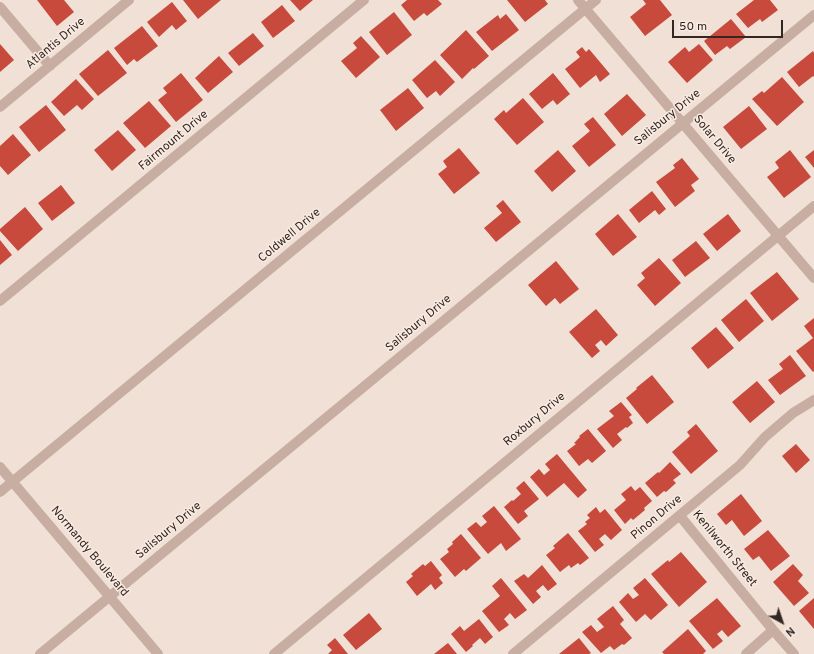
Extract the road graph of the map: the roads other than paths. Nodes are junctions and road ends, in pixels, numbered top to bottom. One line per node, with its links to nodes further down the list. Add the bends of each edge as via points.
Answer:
1 (129, 0): 8 (street, Atlantis Drive)
2 (364, 0): 14 (street, Fairmount Drive)
3 (578, 0): 6 (street, Solar Drive)
4 (596, 0): 6 (street, Coldwell Drive)
5 (0, 7): 8 (street)
6 (585, 9): 10 (street, Solar Drive); 17 (street, Coldwell Drive)
7 (814, 15): 10 (street, Salisbury Drive)
8 (50, 66): 9 (street, Atlantis Drive)
9 (0, 107)
10 (682, 123): 12 (street, Solar Drive); 20 (street, Salisbury Drive)
11 (814, 206): 12 (street, Roxbury Drive)
12 (778, 235): 13 (street, Solar Drive); 24 (street, Roxbury Drive)
13 (814, 278)
14 (0, 301)
15 (814, 400): 19 (street, Pinon Drive, via 793,413 765,437 740,465)
16 (0, 467): 17 (street, Normandy Boulevard)
17 (13, 482): 18 (street, Coldwell Drive); 20 (street, Normandy Boulevard)
18 (0, 492)
19 (680, 516): 21 (street, Kenilworth Street); 25 (street, Pinon Drive)
20 (110, 596): 22 (street, Salisbury Drive); 23 (street, Normandy Boulevard)
21 (773, 630): 26 (street); 27 (street, Kenilworth Street)
22 (40, 654)
23 (158, 654)
24 (274, 654)
25 (513, 654)
26 (746, 654)
27 (794, 654)

